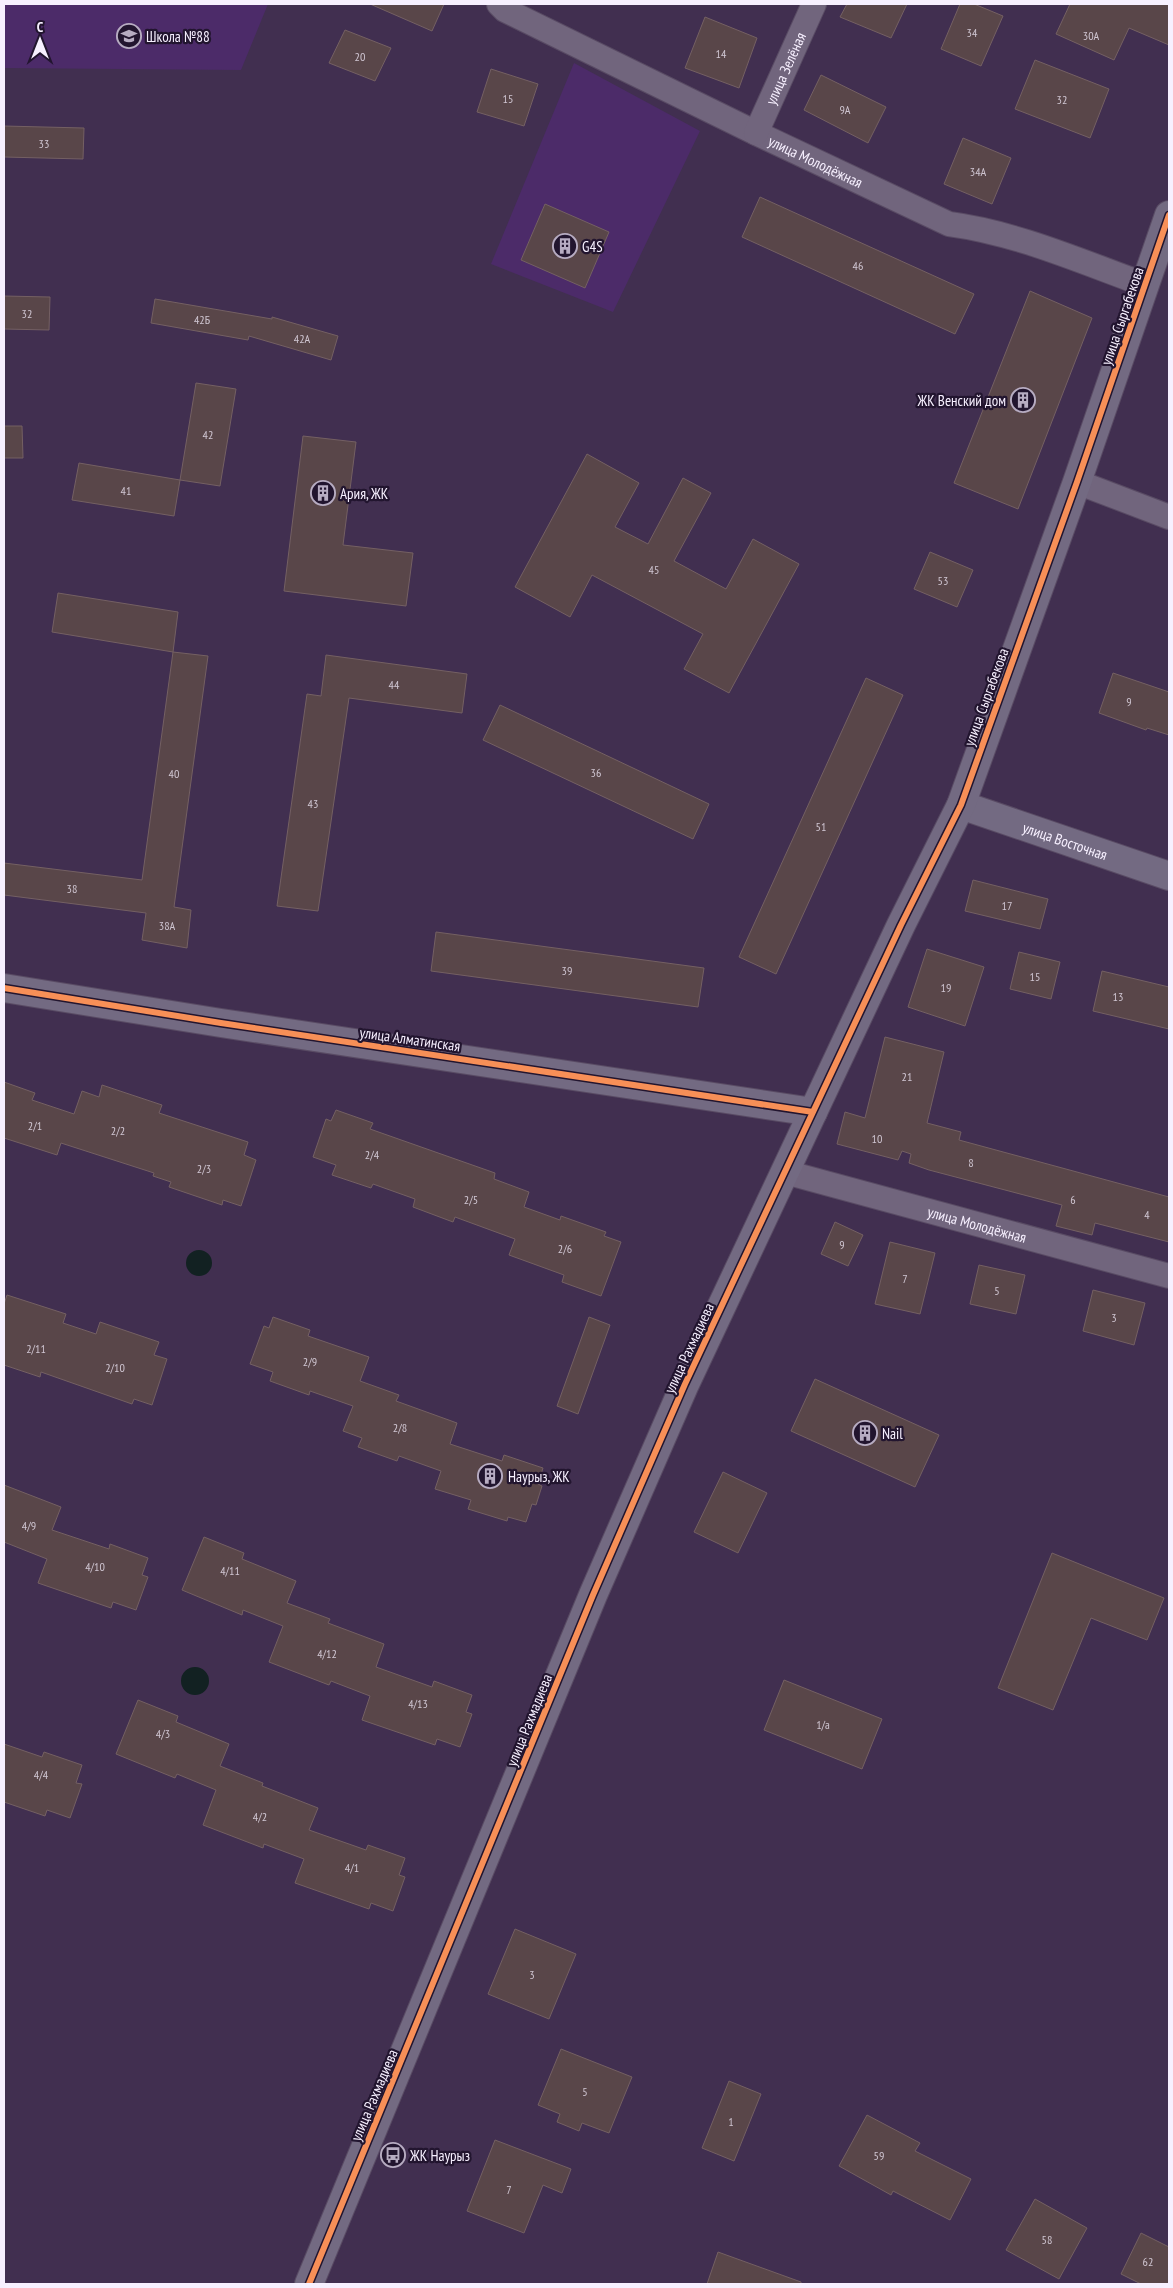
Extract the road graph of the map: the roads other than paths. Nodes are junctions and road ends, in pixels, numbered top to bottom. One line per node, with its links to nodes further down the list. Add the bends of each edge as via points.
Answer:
1 (499, 4): 3 (street, улица Молодёжная)
2 (814, 4): 3 (street, улица Зелёная)
3 (756, 133): 5 (street, улица Молодёжная, via 950,224 1020,240)
4 (1169, 215): 5 (street, улица Сыргабекова)
5 (1146, 285): 6 (street, улица Сыргабекова)
6 (1077, 482): 7 (street); 8 (street, улица Сыргабекова)
7 (1169, 517)
8 (960, 805): 9 (street, улица Восточная); 11 (street, улица Сыргабекова)
9 (1169, 876)
10 (4, 988): 11 (street, улица Алматинская)
11 (813, 1112): 12 (street, улица Сыргабекова)
12 (785, 1172): 13 (street, улица Молодёжная); 14 (street, улица Рахмадиева, via 685,1384 594,1595)
13 (1169, 1276)
14 (309, 2284)

